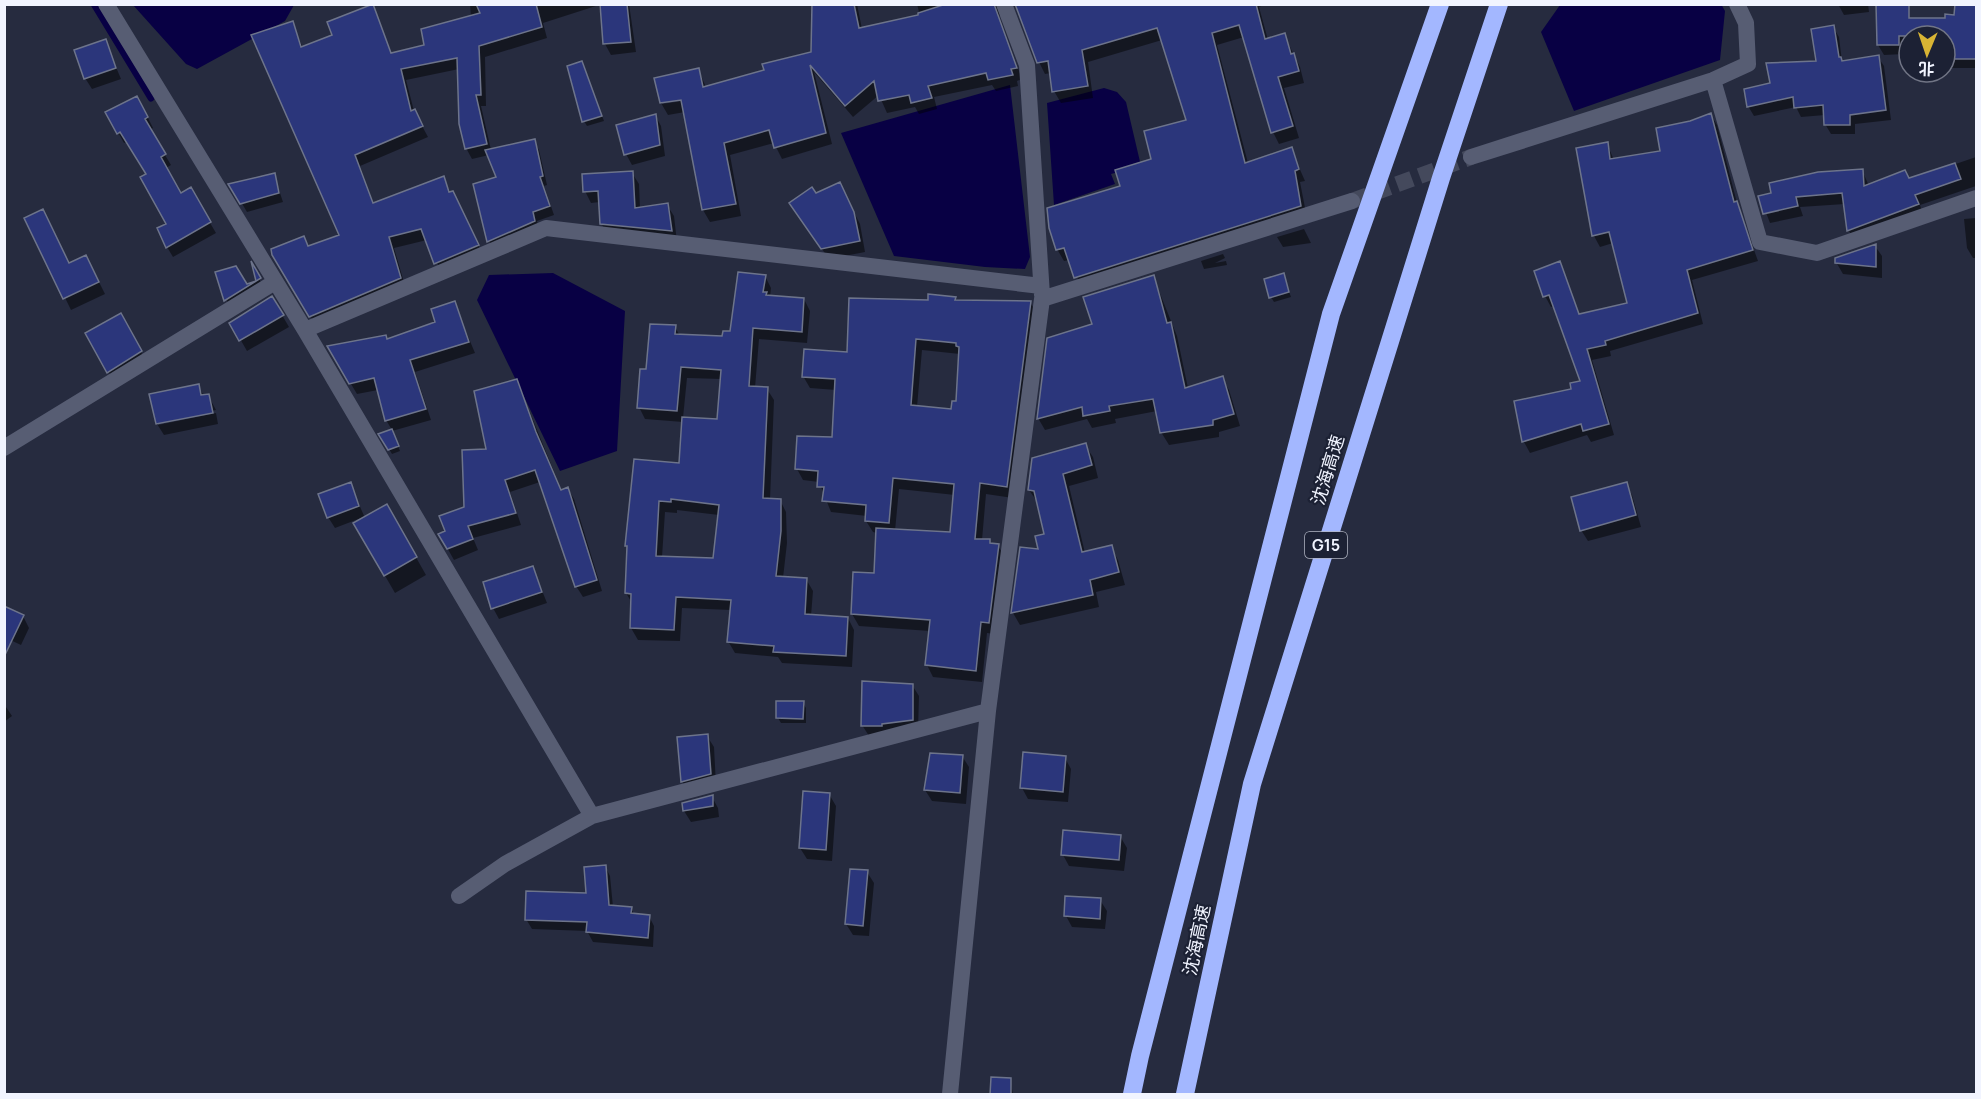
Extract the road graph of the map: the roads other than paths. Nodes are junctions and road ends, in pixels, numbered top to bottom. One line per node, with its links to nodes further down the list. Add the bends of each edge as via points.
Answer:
1 (106, 4): 10 (street)
2 (1004, 4): 11 (street, via 1027,65)
3 (1440, 4): 18 (highway, 沈海高速, via 1331,314)
4 (1499, 4): 19 (highway, 沈海高速 / G15, via 1252,784)
5 (1737, 4): 6 (street, via 1746,23 1748,64)
6 (1713, 80): 7 (street); 8 (street, via 1760,242 1817,253)
7 (1472, 157)
8 (1977, 198)
9 (1352, 201): 11 (street)
10 (275, 282): 12 (street); 13 (street)
11 (1042, 293): 12 (street, via 546,228); 14 (street)
12 (305, 330): 15 (street)
13 (4, 448)
14 (988, 711): 15 (street); 17 (street)
15 (592, 816): 16 (street, via 505,864)
16 (459, 896)
17 (950, 1095)
18 (1132, 1095)
19 (1185, 1095)

